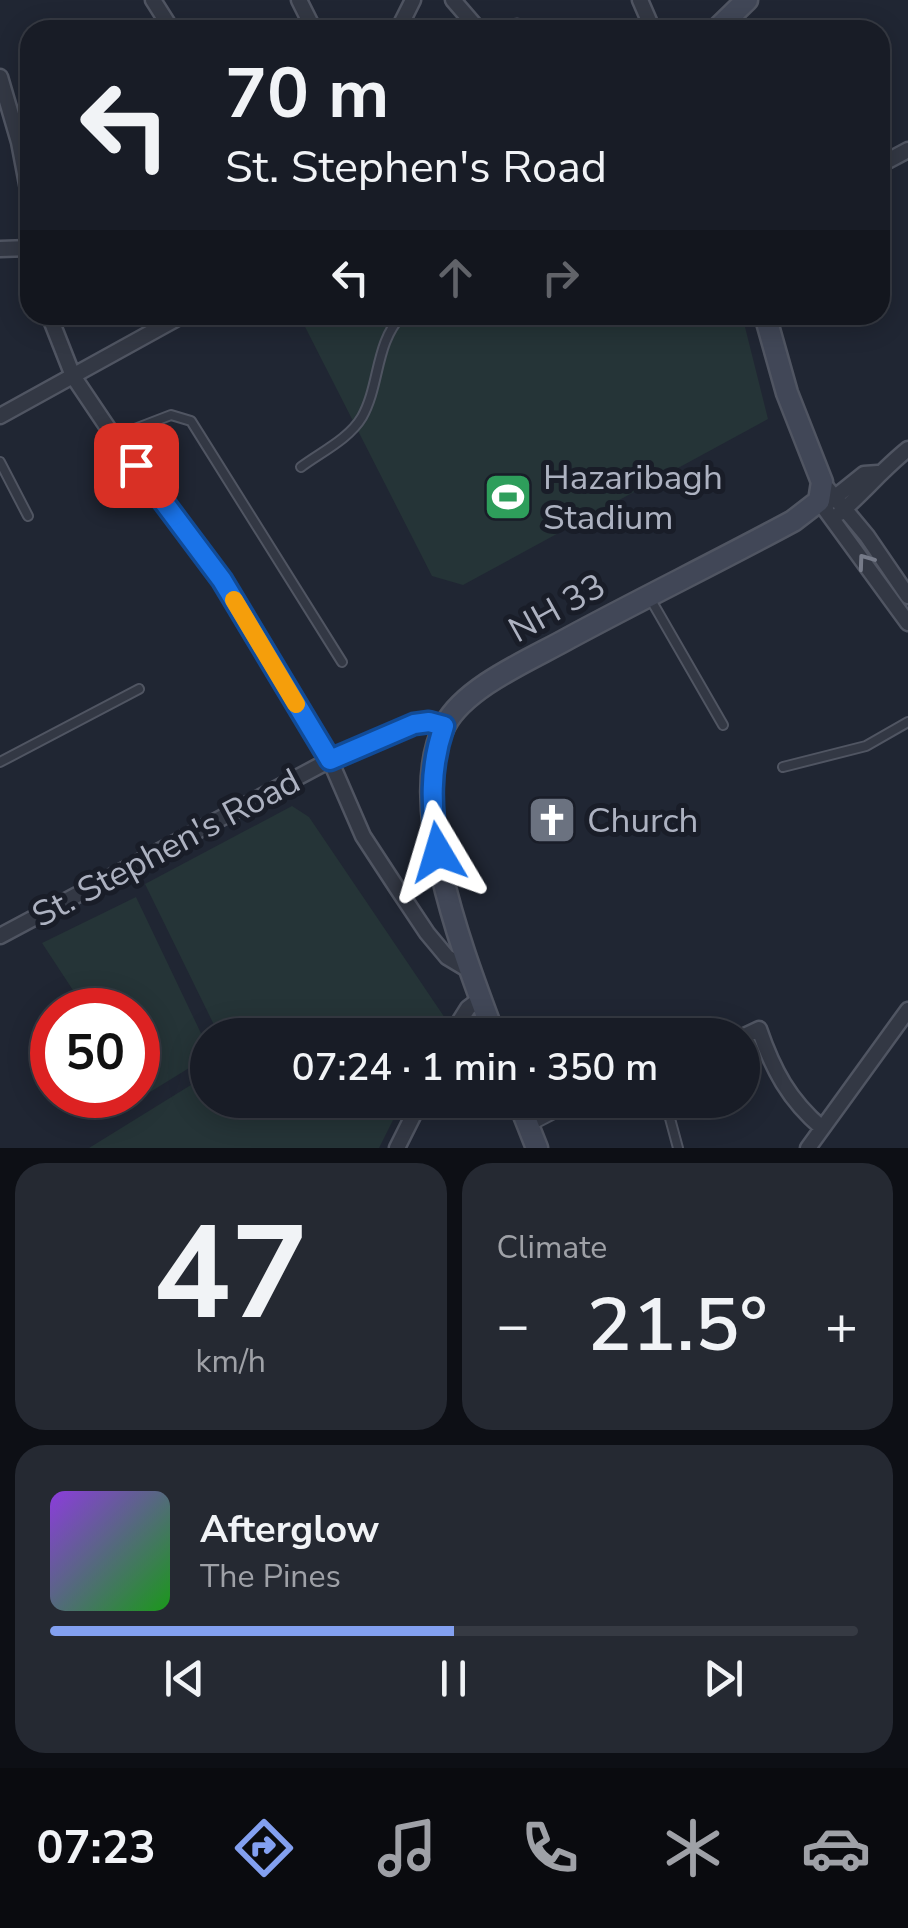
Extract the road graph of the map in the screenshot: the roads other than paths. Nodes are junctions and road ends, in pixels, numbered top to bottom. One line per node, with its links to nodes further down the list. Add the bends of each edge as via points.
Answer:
1 (453, 0): 3 (street)
2 (748, 0): 4 (main road)
3 (470, 20)
4 (727, 20)
5 (0, 77): 6 (street)
6 (20, 147)
7 (53, 325): 11 (street)
8 (166, 325): 11 (street)
9 (395, 325): 16 (lane, via 363,415)
10 (768, 325): 17 (main road, via 786,393)
11 (73, 376): 12 (street); 13 (street)
12 (0, 416)
13 (114, 436): 23 (lane, via 171,415 191,421); 28 (street, via 222,580)
14 (908, 449): 17 (street)
15 (0, 462): 18 (lane)
16 (301, 466)
17 (829, 499): 19 (street); 20 (main road, NH 33); 22 (street, one-way to 17, via 833,520)
18 (28, 516)
19 (903, 580): 21 (street)
20 (649, 596): 26 (main road, NH 33, via 488,685); 27 (lane)
21 (908, 596)
22 (908, 623)
23 (342, 662)
24 (139, 689): 29 (lane)
25 (908, 722): 30 (lane, via 866,746)
26 (444, 726): 28 (street, St. Stephen's Road, via 414,724); 32 (main road, via 432,775 432,811 447,893)
27 (722, 726)
28 (330, 760): 31 (street, St. Stephen's Road); 32 (street, via 364,836 417,918 448,957)
29 (0, 762)
30 (784, 767)
31 (0, 936)
32 (472, 972): 33 (main road)
33 (480, 999): 35 (street); 36 (main road)
34 (908, 1010): 43 (street)
35 (462, 1018)
36 (487, 1018)
37 (760, 1030): 43 (street, via 775,1074)
38 (412, 1118): 44 (street)
39 (525, 1118): 42 (main road)
40 (546, 1118): 42 (lane)
41 (670, 1118): 46 (lane)
42 (529, 1127): 45 (main road)
43 (822, 1128): 47 (street)
44 (397, 1148)
45 (537, 1148)
46 (678, 1148)
47 (808, 1148)

